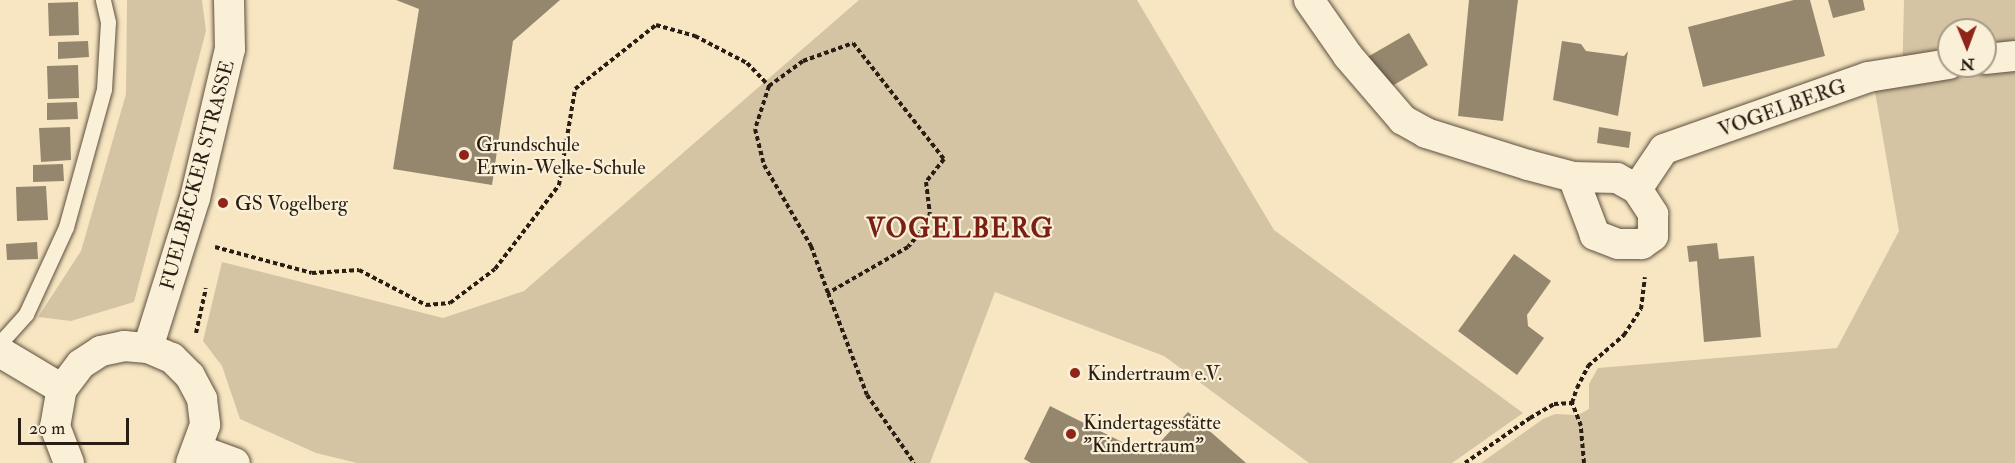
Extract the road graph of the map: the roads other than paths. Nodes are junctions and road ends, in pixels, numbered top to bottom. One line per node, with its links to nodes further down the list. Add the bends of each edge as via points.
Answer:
1 (103, 0): 9 (lane, via 108,22 104,89 66,227 26,314)
2 (229, 0): 10 (street, FUELBECKER STRASSE, via 231,49 195,198)
3 (1309, 0): 7 (street, via 1348,56 1403,120 1426,133)
4 (2015, 56): 5 (street)
5 (1997, 58)
6 (1937, 66): 8 (street, VOGELBERG, via 1868,77 1664,149)
7 (1573, 177): 8 (street, via 1617,178); 8 (street, via 1595,235 1618,244 1642,244 1653,236 1653,214)
8 (1637, 189)
9 (0, 343)
10 (148, 348): 12 (street, via 124,346 101,351 81,364); 13 (street, via 172,358 190,376 202,399 205,425)
11 (0, 352): 12 (street)
12 (62, 389): 14 (street, via 56,427)
13 (195, 456): 15 (street)
14 (69, 463)
15 (235, 463)

